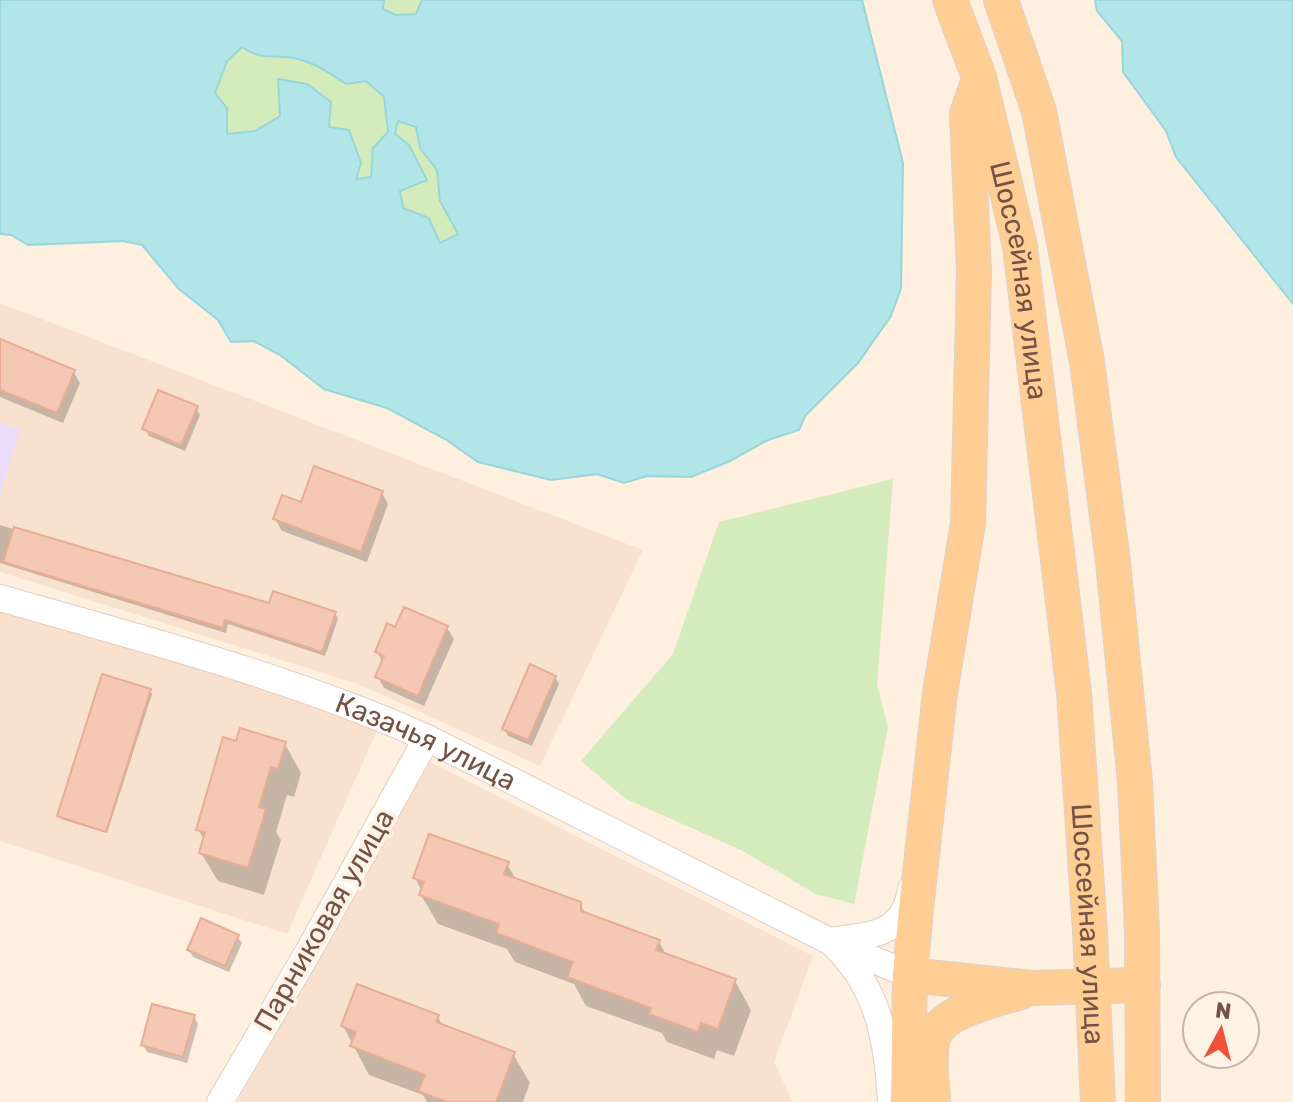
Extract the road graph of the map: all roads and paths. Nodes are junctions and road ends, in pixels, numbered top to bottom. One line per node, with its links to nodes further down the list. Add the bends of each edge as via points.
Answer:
1 (950, 0): 3 (main road)
2 (1001, 0): 9 (main road, Шоссейная улица, via 1039,111 1087,362 1135,782)
3 (979, 77): 5 (main road, Шоссейная улица, via 967,114 974,272 968,523); 10 (main road, Шоссейная улица, via 1020,246 1074,693)
4 (0, 598): 6 (street, Казачья улица, via 361,708)
5 (940, 693): 7 (street, Шоссейная улица, via 903,916 876,933); 8 (main road, Шоссейная улица)
6 (427, 738): 7 (street, Казачья улица); 12 (street, Парниковая улица)
7 (829, 941): 8 (street, Казачья улица); 13 (street, Казачья улица, via 847,957 882,1023)
8 (910, 975): 11 (main road, Казачья улица); 14 (main road, Шоссейная улица)
9 (1143, 985): 10 (main road, Казачья улица); 17 (main road, Шоссейная улица)
10 (1093, 987): 11 (main road, Казачья улица); 16 (main road, Шоссейная улица)
11 (1032, 988): 15 (main road, via 940,1025 932,1047)
12 (220, 1102)
13 (891, 1102)
14 (908, 1102)
15 (933, 1102)
16 (1098, 1102)
17 (1143, 1102)

